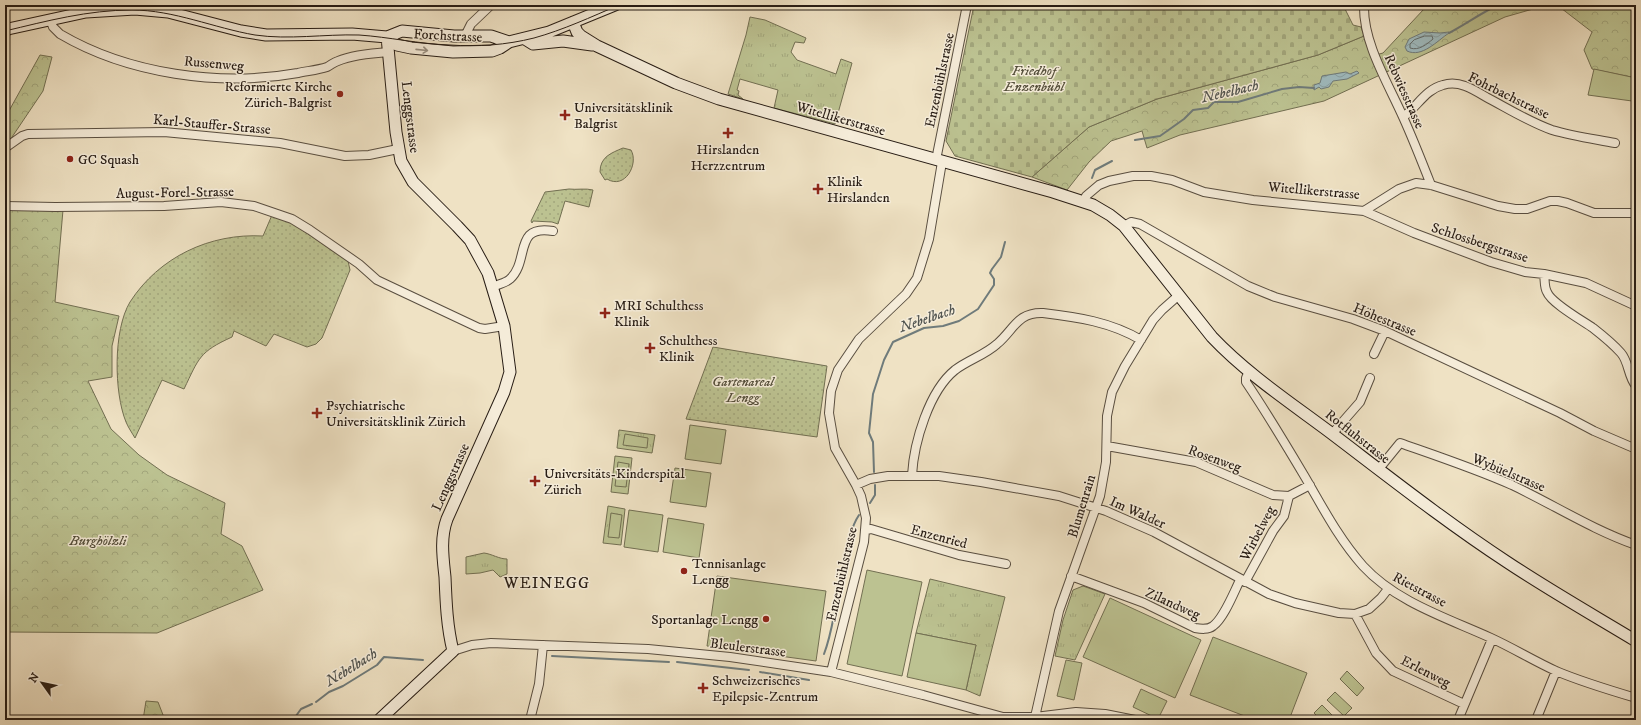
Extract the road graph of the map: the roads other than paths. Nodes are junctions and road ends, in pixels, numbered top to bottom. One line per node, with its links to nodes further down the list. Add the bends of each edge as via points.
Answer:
1 (490, 5): 8 (street, via 471,24)
2 (615, 5): 6 (main road, Forchstrasse)
3 (967, 5): 19 (street, Enzenbühlstrasse)
4 (1364, 5): 15 (street, Rebwiesstrasse, via 1365,22 1374,53)
5 (50, 19): 7 (main road, Forchstrasse); 9 (main road, Forchstrasse, via 97,10 142,9 168,12 266,35 352,34); 14 (street, Russenweg, via 60,34 114,59 195,77 241,80 267,78 310,71 338,61)
6 (569, 24): 10 (main road, Forchstrasse); 12 (main road); 13 (main road, Witellikerstrasse, via 581,36)
7 (6, 29)
8 (465, 36): 9 (main road, Forchstrasse, via 402,31); 11 (main road, Forchstrasse, via 491,36)
9 (387, 37): 11 (main road, Forchstrasse, one-way to 11, via 399,46 453,52 492,51); 14 (main road, Lenggstrasse)
10 (525, 39): 11 (main road, Forchstrasse); 12 (main road, Witellikerstrasse, via 533,44)
11 (509, 42)
12 (574, 42): 13 (main road, Witellikerstrasse)
13 (597, 46): 19 (main road, Witellikerstrasse, via 676,83 719,99)
14 (389, 52): 18 (main road, Lenggstrasse)
15 (1403, 117): 16 (street, Fohrbachstrasse, via 1433,89 1452,83 1471,88 1551,129); 20 (street, Rebwiesstrasse)
16 (1615, 143)
17 (5, 148): 18 (street, Karl-Stauffer-Strasse, via 22,136 36,134 164,132 280,143 345,156 369,155)
18 (398, 149): 29 (main road, Lenggstrasse, via 414,182 470,240)
19 (939, 161): 21 (main road, Witellikerstrasse); 44 (street, Enzenbühlstrasse, via 930,240 917,278 906,294 859,339 838,370 832,386 829,413 835,448)
20 (1431, 185): 24 (street, Witellikerstrasse, via 1408,185); 25 (street, Witellikerstrasse, via 1515,209 1527,209 1558,201 1594,212)
21 (1084, 201): 23 (main road, Witellikerstrasse); 24 (street, Witellikerstrasse, via 1098,185 1132,176 1151,176 1172,180 1204,192 1253,200)
22 (5, 206): 32 (street, August-Forel-Strasse, via 164,206 221,202 254,206 292,219 359,264 377,280 479,328)
23 (1101, 209): 26 (main road, Rotfluhstrasse)
24 (1364, 211): 28 (street, Schlossbergstrasse, via 1491,262 1525,272)
25 (1636, 213)
26 (1124, 226): 30 (main road, Rotfluhstrasse); 33 (street, Höhestrasse, via 1131,222 1140,224 1210,266 1262,292)
27 (553, 231): 29 (street, via 540,229 532,233 526,240 513,276)
28 (1544, 274): 31 (street, Schlossbergstrasse, via 1586,283); 38 (street, via 1546,291 1550,297 1594,329 1620,352)
29 (493, 287): 32 (main road, Lenggstrasse)
30 (1179, 295): 34 (street, Blumenrain, via 1158,313); 36 (main road, Rotfluhstrasse, via 1212,337)
31 (1636, 306)
32 (504, 326): 58 (main road, Lenggstrasse, via 509,362 508,380 443,530 448,627)
33 (1385, 331): 35 (street); 41 (street, Höhestrasse)
34 (1141, 340): 40 (street, Blumenrain, via 1112,392 1107,416); 43 (street, via 1124,331 1088,320 1043,313 1026,315 997,344 961,366 938,388 922,428)
35 (1374, 354)
36 (1249, 371): 39 (main road, Rotfluhstrasse); 45 (street, Rietstrasse, via 1246,382)
37 (1370, 378): 39 (street, via 1360,402)
38 (1636, 386)
39 (1332, 434): 42 (main road, Rotfluhstrasse)
40 (1107, 446): 46 (street, Rosenweg, via 1196,462 1273,495); 47 (street, Blumenrain, via 1104,476)
41 (1636, 449)
42 (1378, 470): 49 (street, Wybüelstrasse, via 1400,443 1501,480 1610,536); 56 (main road, Rotfluhstrasse, via 1506,562)
43 (912, 475): 44 (street, Im Walder, via 882,476); 47 (street, Im Walder, via 981,482 1059,496)
44 (856, 485): 48 (street, Enzenbühlstrasse, via 864,504)
45 (1310, 485): 46 (street); 53 (street, Rietstrasse, via 1340,537 1363,566)
46 (1289, 496): 52 (street, Wirbelweg, via 1284,516)
47 (1096, 508): 51 (street, Blumenrain); 52 (street, Im Walder, via 1154,532)
48 (866, 530): 50 (street, Enzenried, via 871,529 959,555); 60 (street, Enzenbühlstrasse)
49 (1636, 545)
50 (1006, 564)
51 (1071, 576): 52 (street, Zilandweg, via 1144,603 1203,630 1219,621); 63 (street, Blumenrain, via 1059,611)
52 (1243, 581): 54 (street, Im Walder, via 1295,603)
53 (1388, 589): 54 (street, via 1369,609); 55 (street, Rietstrasse)
54 (1355, 614): 62 (street, Erlenweg, via 1376,653 1393,671)
55 (1492, 639): 59 (street, Rietstrasse); 62 (street)
56 (1636, 641)
57 (544, 645): 58 (street, Bleulerstrasse, via 491,643); 60 (street, Bleulerstrasse, via 648,649 730,656); 65 (street, via 539,684)
58 (453, 651): 64 (main road)
59 (1556, 671): 61 (street, Rietstrasse, via 1594,686); 68 (street)
60 (831, 672): 63 (street, Bleulerstrasse, via 996,716)
61 (1636, 698)
62 (1464, 704): 67 (street)
63 (1035, 718): 66 (street, Bleulerstrasse, via 1076,712)
64 (379, 720)
65 (530, 720)
66 (1135, 720)
67 (1458, 720)
68 (1536, 720)

